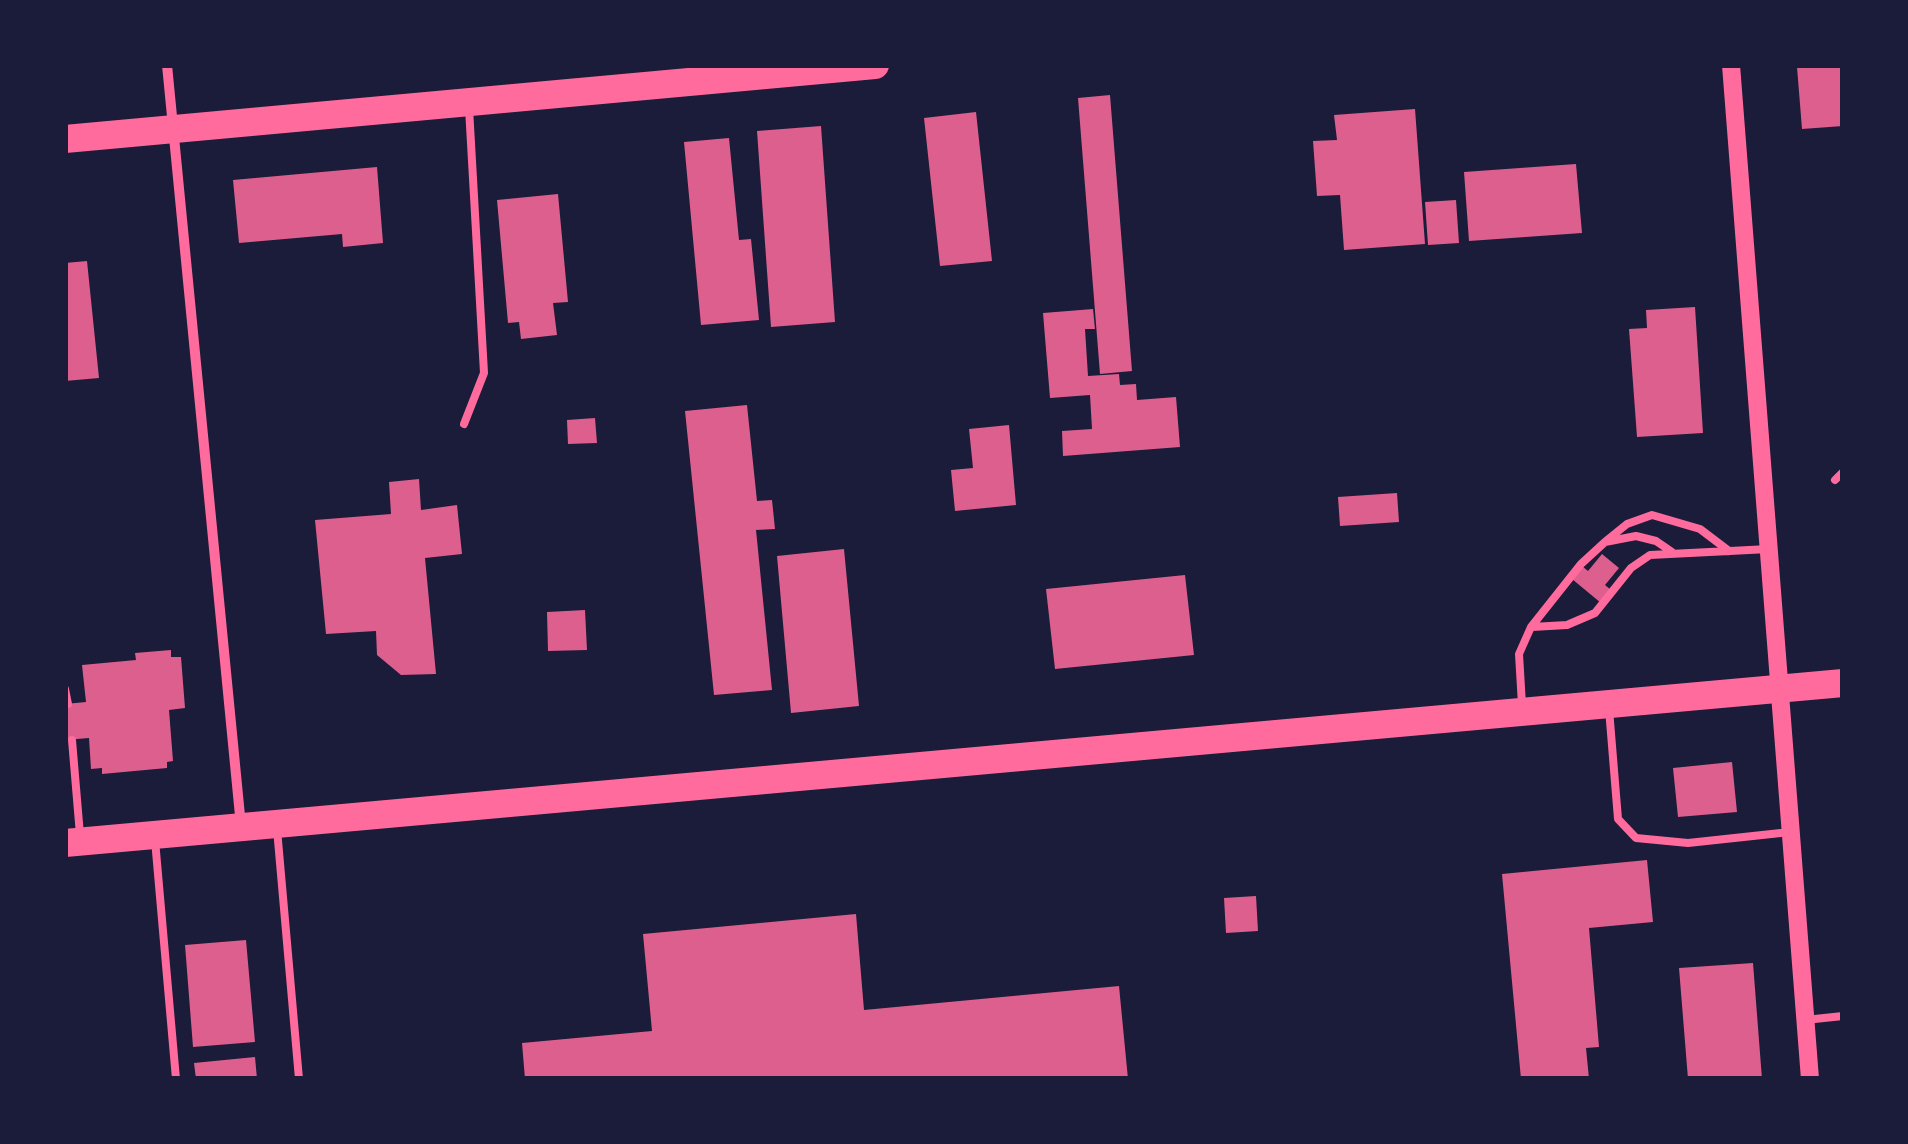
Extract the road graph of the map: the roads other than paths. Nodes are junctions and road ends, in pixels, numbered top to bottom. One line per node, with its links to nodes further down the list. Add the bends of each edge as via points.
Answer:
1 (167, 65): 5 (street)
2 (875, 65): 4 (highway)
3 (1732, 65): 11 (street)
4 (468, 102): 5 (highway); 7 (lane, via 484,373)
5 (172, 128): 6 (highway); 23 (street)
6 (65, 139)
7 (464, 424)
8 (1843, 472): 9 (lane)
9 (1834, 480)
10 (1605, 542): 12 (lane, via 1652,515 1700,529); 13 (lane, via 1636,536); 14 (lane)
11 (1769, 549): 12 (lane); 17 (street)
12 (1729, 551): 13 (lane)
13 (1672, 552): 14 (lane, via 1632,568 1595,613 1566,625)
14 (1531, 627): 20 (lane, via 1519,654)
15 (1843, 683): 17 (highway)
16 (65, 689): 18 (lane)
17 (1780, 689): 19 (highway); 24 (street)
18 (68, 704)
19 (1608, 704): 20 (highway); 24 (lane, via 1618,818 1636,838 1688,843)
20 (1523, 712): 22 (highway)
21 (72, 740): 26 (lane)
22 (276, 824): 23 (highway); 30 (lane)
23 (241, 827): 25 (highway)
24 (1791, 832): 28 (street)
25 (155, 835): 26 (highway); 29 (lane)
26 (73, 843)
27 (1843, 1016): 28 (lane)
28 (1805, 1020): 31 (street)
29 (176, 1079)
30 (299, 1079)
31 (1810, 1079)

